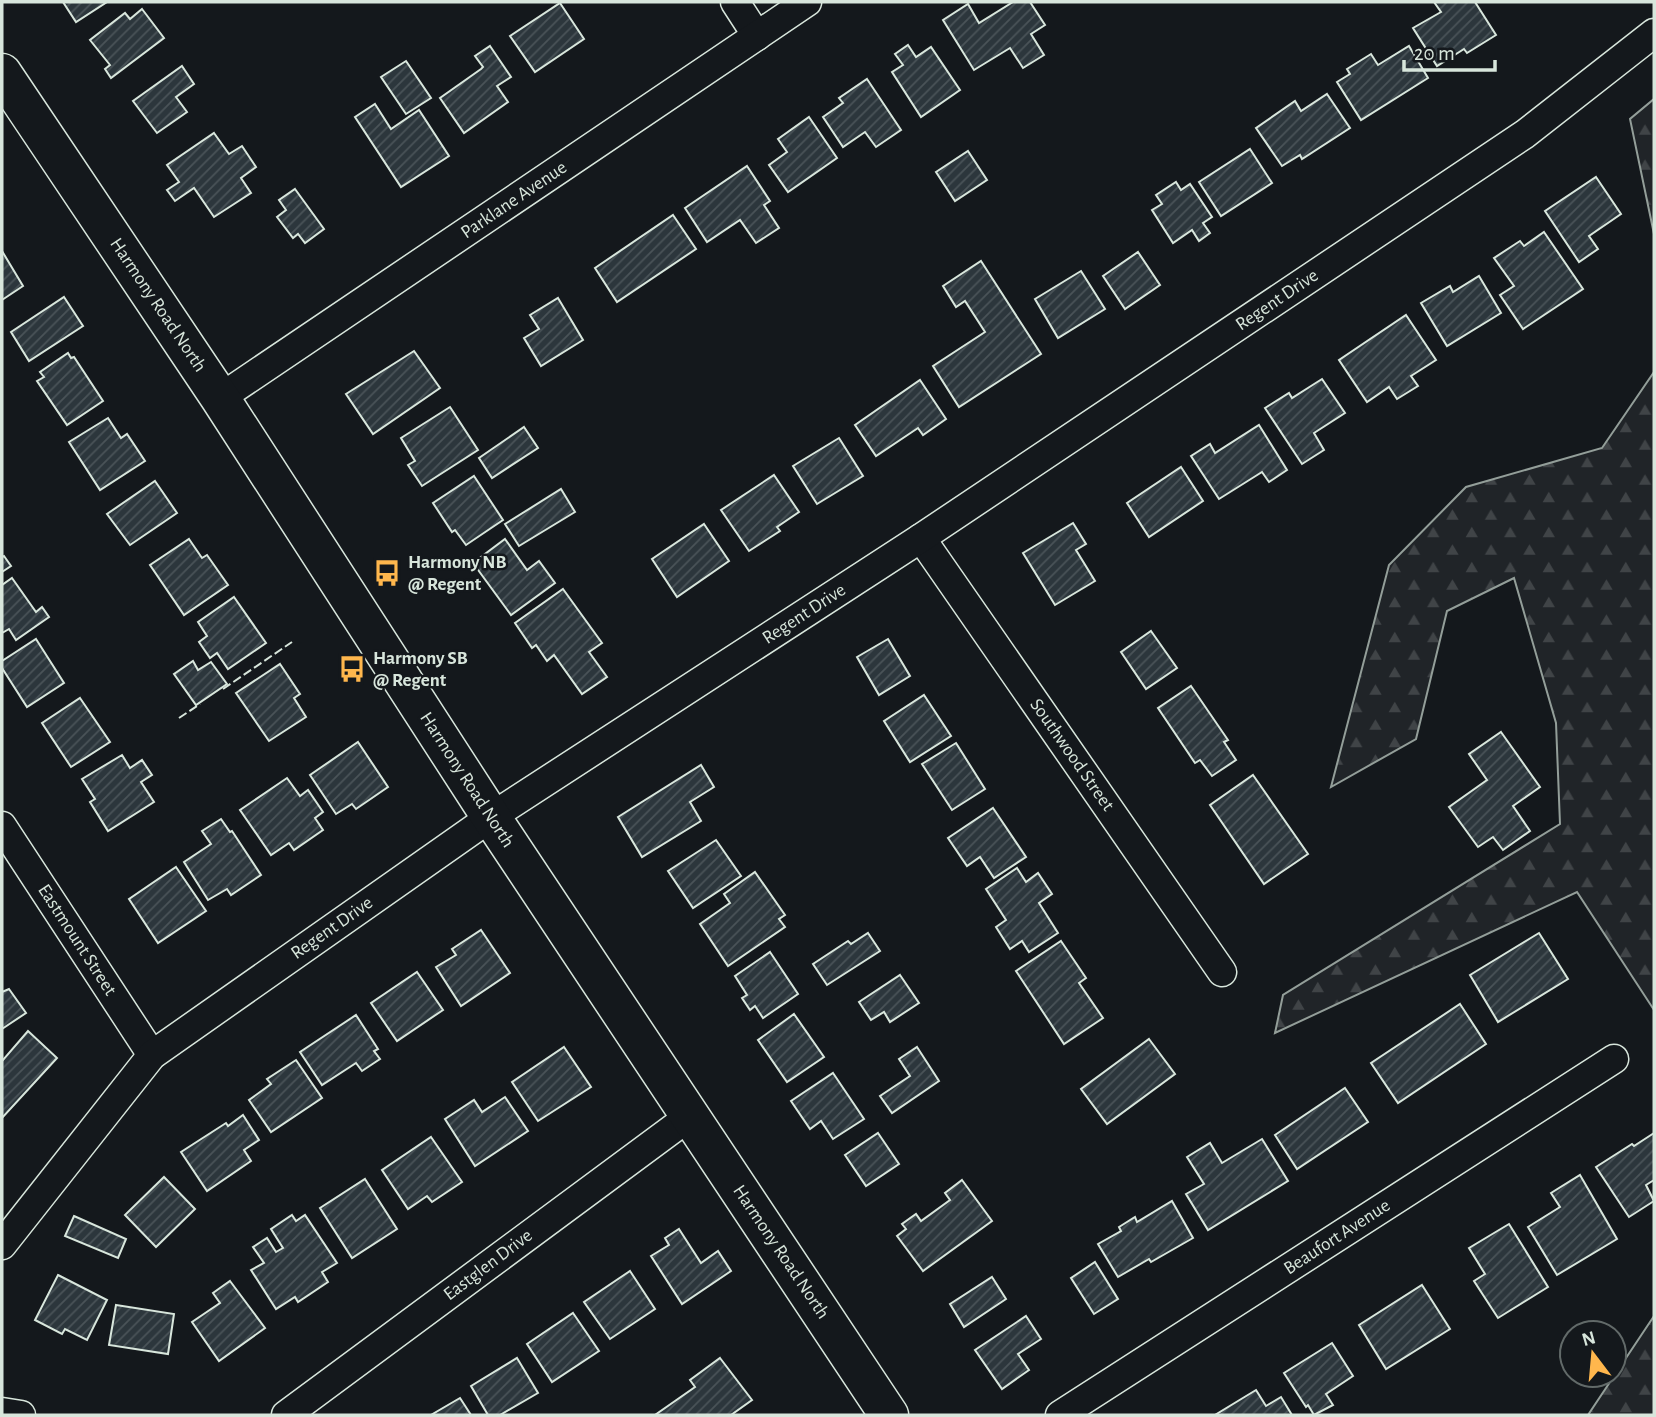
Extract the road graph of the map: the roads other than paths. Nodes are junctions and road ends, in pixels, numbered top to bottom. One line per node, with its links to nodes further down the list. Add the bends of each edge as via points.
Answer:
1 (736, 2): 4 (street)
2 (807, 2): 4 (street, Parklane Avenue)
3 (1654, 33): 7 (street, Regent Drive, via 1525,134)
4 (757, 36): 6 (street, Parklane Avenue)
5 (2, 73): 6 (main road, Harmony Road North)
6 (220, 398): 8 (main road, Harmony Road North)
7 (921, 538): 8 (street, Regent Drive); 10 (street, Southwood Street)
8 (491, 817): 11 (street, Regent Drive); 13 (main road, Harmony Road North)
9 (2, 826): 11 (street, Eastmount Street)
10 (1222, 972)
11 (152, 1055): 14 (street, Regent Drive)
12 (1614, 1059): 19 (street, Beaufort Avenue)
13 (690, 1115): 17 (street, Eastglen Drive); 18 (main road, Harmony Road North)
14 (2, 1245)
15 (2, 1412): 16 (street)
16 (22, 1415)
17 (286, 1415)
18 (889, 1415)
19 (1060, 1415)

